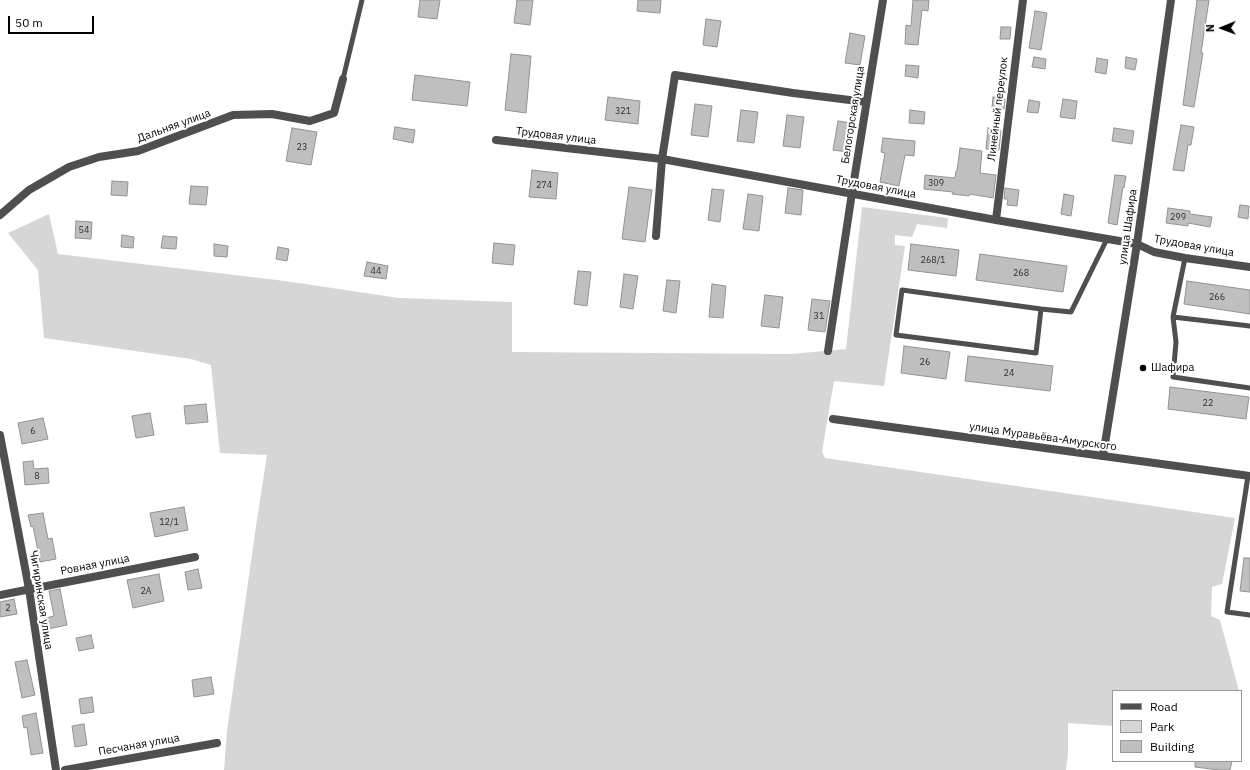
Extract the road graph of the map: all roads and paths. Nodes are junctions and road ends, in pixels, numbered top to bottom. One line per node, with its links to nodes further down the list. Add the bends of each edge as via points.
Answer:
1 (362, 0): 5 (lane)
2 (883, 0): 6 (street, Белогорская улица)
3 (1022, 0): 11 (street, Линейный переулок)
4 (1171, 0): 14 (street, улица Шафира)
5 (343, 79): 10 (street, Дальняя улица, via 334,113 310,121 272,114 233,115 138,151 100,157 69,166 29,190)
6 (866, 102): 8 (street, via 676,75); 9 (street, Белогорская улица)
7 (496, 140): 8 (street, Трудовая улица)
8 (662, 159): 9 (street, Трудовая улица); 12 (street)
9 (852, 193): 11 (street, Трудовая улица); 20 (street, Белогорская улица)
10 (0, 215)
11 (996, 220): 13 (street, Трудовая улица)
12 (656, 236)
13 (1108, 239): 14 (street, Трудовая улица); 17 (lane, via 1071,312)
14 (1137, 244): 15 (street, Трудовая улица, via 1154,252); 24 (street, улица Шафира)
15 (1184, 258): 16 (street, Трудовая улица); 18 (lane)
16 (1250, 267)
17 (1040, 308): 17 (lane, via 1036,353 896,335 902,290)
18 (1173, 317): 19 (lane); 21 (lane, via 1176,342 1173,377)
19 (1250, 326)
20 (828, 351)
21 (1250, 388)
22 (833, 419): 24 (street, улица Муравьёва-Амурского)
23 (0, 435): 27 (street, Чигиринская улица)
24 (1103, 456): 25 (street, улица Муравьёва-Амурского)
25 (1249, 476): 29 (lane, via 1227,612)
26 (195, 557): 27 (street, Ровная улица)
27 (29, 589): 28 (street, Ровная улица); 32 (street, Чигиринская улица)
28 (0, 595)
29 (1250, 615)
30 (217, 743): 31 (street, Песчаная улица)
31 (83, 768): 33 (street, Песчаная улица)
32 (56, 770)
33 (65, 770)

